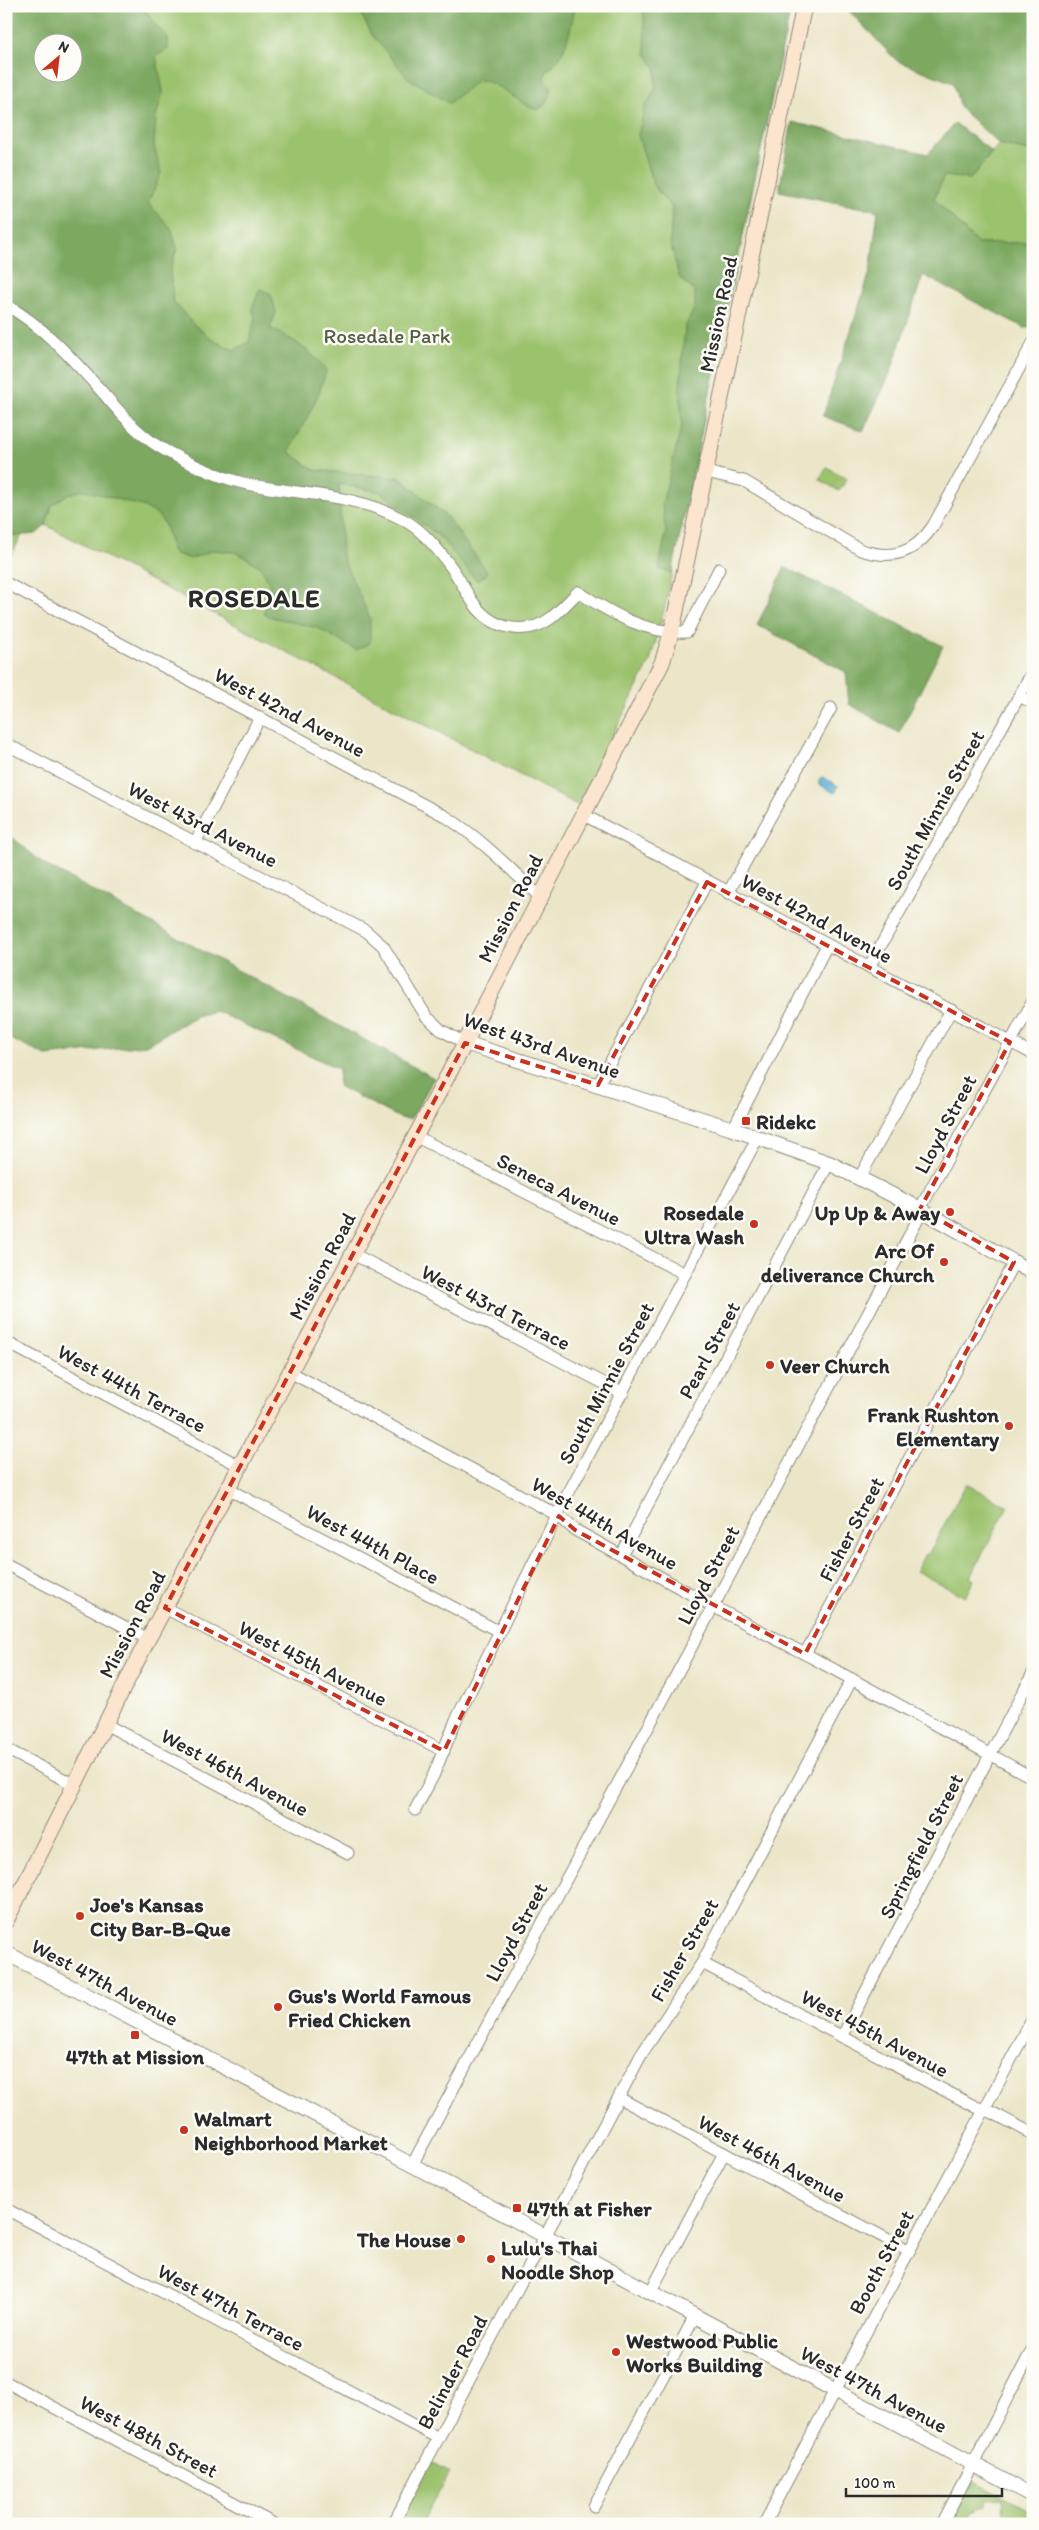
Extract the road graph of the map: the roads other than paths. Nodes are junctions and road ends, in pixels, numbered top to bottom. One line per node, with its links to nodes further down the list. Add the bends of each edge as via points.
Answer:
1 (804, 6): 4 (main road, Mission Road)
2 (6, 305): 7 (street, via 65,352 138,432 165,450 196,466 252,485 374,506 405,520 430,540 476,606 492,621 510,628 529,629 551,618 578,592 642,627 655,631)
3 (1033, 343): 4 (street, via 933,526 926,537 909,550 878,556 861,550 744,481)
4 (706, 472): 7 (main road, Mission Road)
5 (719, 569): 7 (street, via 690,630 685,633)
6 (7, 583): 12 (street, West 42nd Avenue)
7 (672, 630): 14 (main road, Mission Road, via 662,663)
8 (1033, 671): 9 (street, South Minnie Street)
9 (1019, 696): 10 (street); 20 (street, South Minnie Street)
10 (1033, 703)
11 (830, 708): 17 (street)
12 (260, 717): 15 (street); 18 (street, West 42nd Avenue, via 446,816 475,835)
13 (6, 744): 15 (street, West 43rd Avenue)
14 (584, 815): 16 (street, West 42nd Avenue); 18 (main road, Mission Road)
15 (195, 843): 24 (street, West 43rd Avenue, via 366,931 383,946 426,1016 441,1030)
16 (707, 882): 17 (street, West 42nd Avenue); 26 (street)
17 (728, 893): 19 (street, West 42nd Avenue)
18 (539, 896): 24 (main road, Mission Road)
19 (827, 945): 20 (street, West 42nd Avenue); 27 (street)
20 (869, 967): 22 (street, West 42nd Avenue)
21 (1033, 1001): 23 (street, Lloyd Street)
22 (951, 1010): 23 (street, West 42nd Avenue); 31 (street)
23 (1010, 1042): 25 (street, West 42nd Avenue); 32 (street, Lloyd Street)
24 (465, 1043): 26 (street, West 43rd Avenue); 28 (main road, Mission Road)
25 (1033, 1054)
26 (598, 1085): 27 (street, West 43rd Avenue)
27 (734, 1129): 29 (street, West 43rd Avenue)
28 (415, 1136): 33 (main road, Mission Road); 36 (street, Seneca Avenue)
29 (758, 1137): 30 (street, West 43rd Avenue); 36 (street, South Minnie Street)
30 (829, 1163): 31 (street, West 43rd Avenue); 43 (street, Pearl Street)
31 (860, 1177): 32 (street, West 43rd Avenue)
32 (920, 1209): 34 (street, West 43rd Avenue); 45 (street, Lloyd Street, via 917,1221)
33 (353, 1254): 38 (main road, Mission Road); 39 (street, West 43rd Terrace)
34 (1014, 1262): 35 (street, West 43rd Avenue); 49 (street, Fisher Street)
35 (1033, 1273)
36 (685, 1274): 39 (street, South Minnie Street)
37 (6, 1342): 40 (street, West 44th Terrace)
38 (290, 1372): 40 (main road, Mission Road); 42 (street, West 44th Avenue)
39 (623, 1393): 42 (street, South Minnie Street)
40 (240, 1466): 41 (main road, Mission Road)
41 (228, 1489): 46 (main road, Mission Road); 47 (street, West 44th Place)
42 (559, 1516): 43 (street, West 44th Avenue, via 575,1530); 47 (street, South Minnie Street)
43 (622, 1555): 45 (street, West 44th Avenue)
44 (6, 1564): 48 (street)
45 (713, 1607): 49 (street, West 44th Avenue); 69 (street, Lloyd Street)
46 (165, 1608): 48 (main road, Mission Road); 54 (street, West 45th Avenue)
47 (500, 1632): 54 (street, South Minnie Street)
48 (148, 1638): 52 (main road, Mission Road)
49 (805, 1654): 51 (street, West 44th Avenue)
50 (1033, 1673): 55 (street, Springfield Street)
51 (852, 1678): 55 (street, West 44th Avenue); 62 (street, Fisher Street)
52 (105, 1724): 57 (main road, Mission Road); 59 (street, West 46th Avenue)
53 (6, 1749): 57 (street)
54 (444, 1751): 58 (street, South Minnie Street)
55 (989, 1755): 56 (street, West 44th Avenue); 64 (street, Springfield Street)
56 (1033, 1778)
57 (74, 1784): 60 (main road, Mission Road)
58 (415, 1810)
59 (348, 1853)
60 (6, 1921)
61 (6, 1953): 69 (street, West 47th Avenue)
62 (702, 1963): 64 (street, West 45th Avenue); 65 (street, Fisher Street, via 641,2055)
63 (1033, 2018): 66 (street, Booth Street)
64 (842, 2037): 66 (street, West 45th Avenue)
65 (619, 2098): 68 (street, West 46th Avenue); 71 (street, Fisher Street)
66 (983, 2110): 67 (street, West 45th Avenue); 72 (street, Booth Street)
67 (1033, 2134)
68 (724, 2153): 72 (street, West 46th Avenue); 73 (street)
69 (412, 2165): 71 (street, West 47th Avenue)
70 (6, 2209): 78 (street, West 47th Terrace)
71 (544, 2238): 73 (street, West 47th Avenue); 78 (street, Belinder Road)
72 (908, 2250): 77 (street, Booth Street)
73 (650, 2293): 74 (street, West 47th Avenue)
74 (695, 2316): 77 (street, West 47th Avenue); 81 (street)
75 (1033, 2348): 79 (street)
76 (6, 2382): 83 (street, West 48th Street)
77 (834, 2391): 79 (street, West 47th Avenue); 84 (street, Booth Street)
78 (438, 2438): 82 (street, Belinder Road)
79 (971, 2464): 80 (street, West 47th Avenue); 85 (street)
80 (1033, 2496)
81 (594, 2506)
82 (394, 2523)
83 (274, 2524)
84 (764, 2524)
85 (942, 2524)

